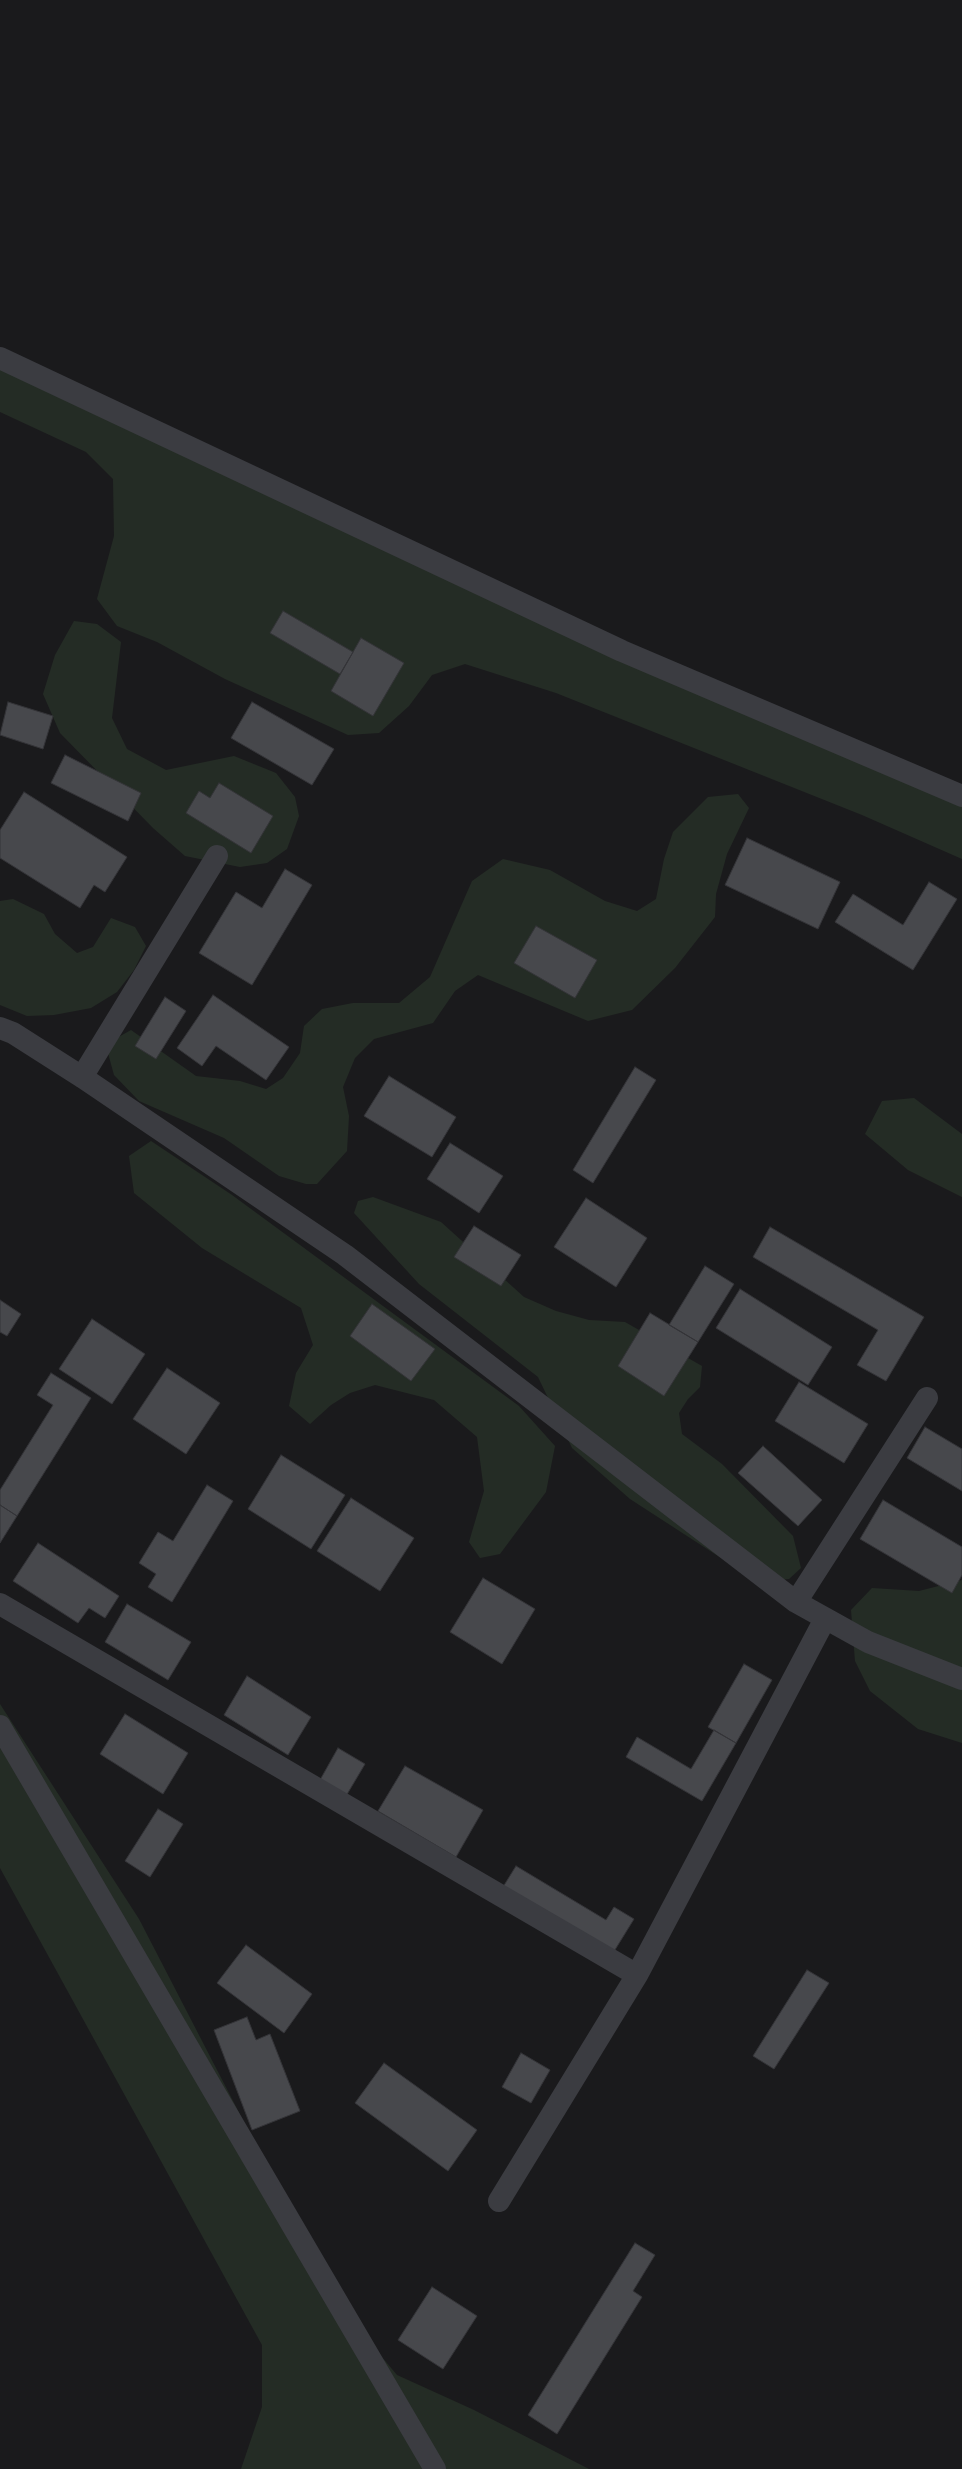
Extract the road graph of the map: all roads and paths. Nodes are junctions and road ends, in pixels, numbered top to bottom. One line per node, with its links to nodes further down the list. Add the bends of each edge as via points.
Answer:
1 (0, 358): 2 (lane, via 622,652)
2 (962, 796)
3 (217, 856): 5 (lane)
4 (0, 1028): 5 (lane, via 14,1033)
5 (82, 1076): 7 (lane, via 345,1255)
6 (927, 1398): 7 (lane)
7 (796, 1602): 9 (lane)
8 (0, 1604): 12 (lane)
9 (826, 1619): 10 (lane, via 868,1642); 12 (lane)
10 (962, 1679)
11 (0, 1726): 14 (lane)
12 (637, 1975): 13 (lane)
13 (500, 2201)
14 (435, 2469)

